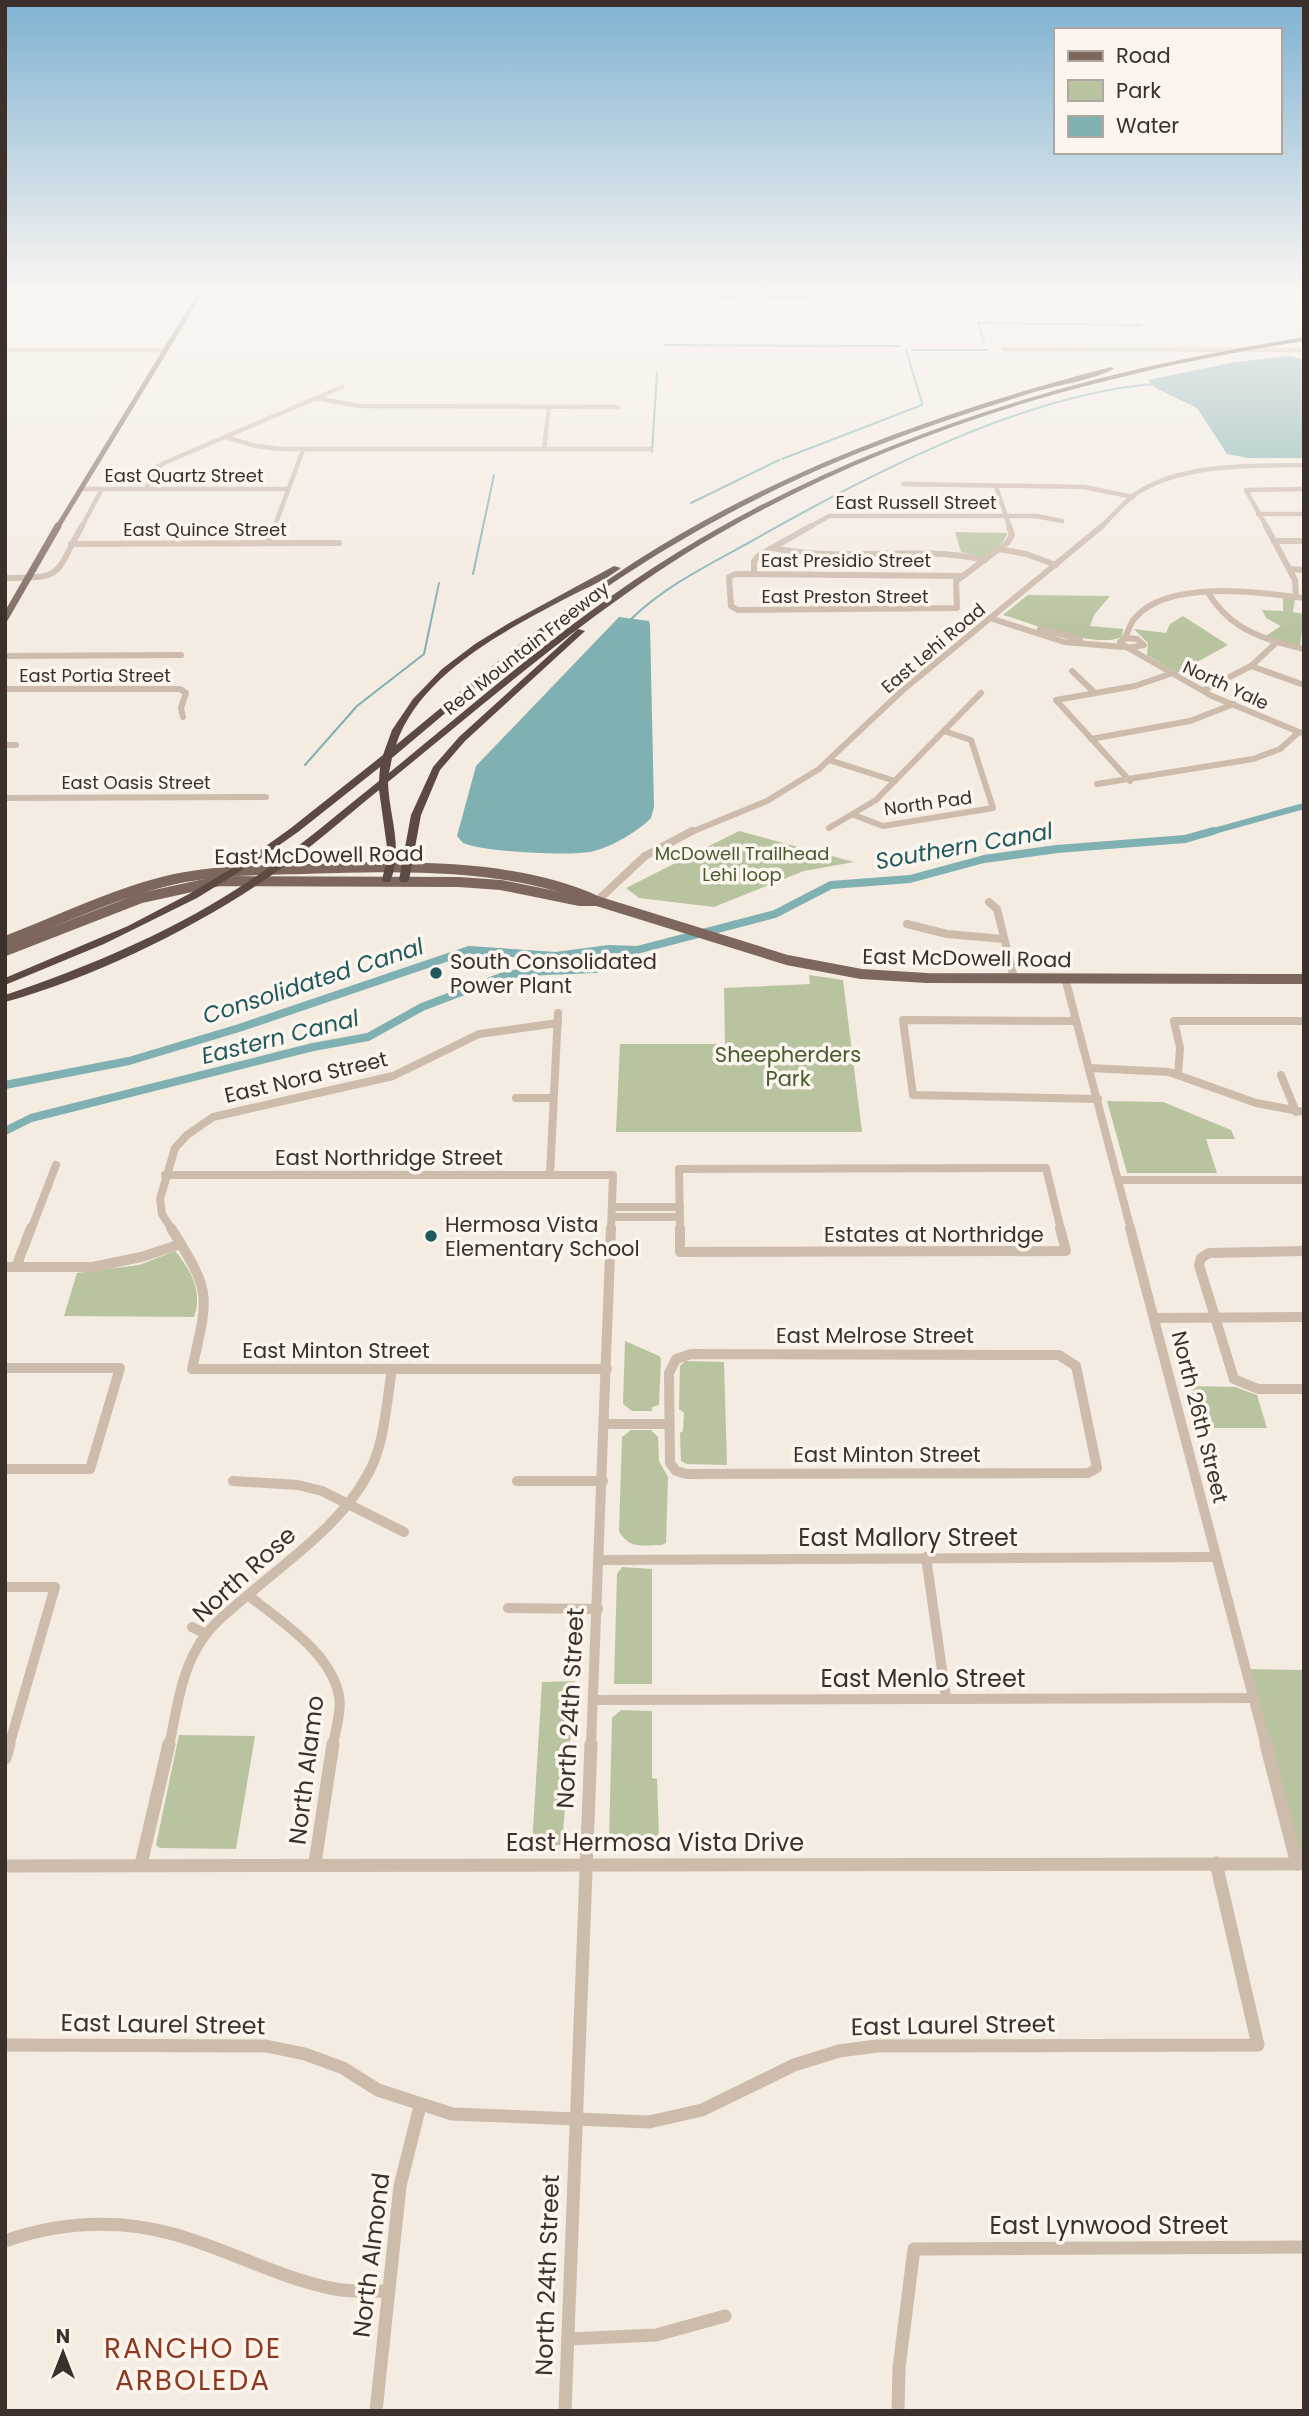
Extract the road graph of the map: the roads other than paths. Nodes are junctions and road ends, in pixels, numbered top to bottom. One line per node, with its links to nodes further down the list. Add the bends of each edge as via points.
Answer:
1 (132, 405): 15 (main road)
2 (300, 405): 8 (street)
3 (349, 405): 6 (street)
4 (986, 405): 24 (highway, Red Mountain Freeway, via 855,451)
5 (1013, 405): 41 (highway, Red Mountain Freeway, via 912,440 765,507)
6 (549, 407): 7 (street); 9 (street)
7 (618, 407)
8 (226, 437): 11 (street, via 268,448); 17 (street, via 160,466)
9 (544, 449): 10 (street); 11 (street)
10 (651, 449)
11 (303, 450): 18 (street)
12 (1304, 465): 20 (street, East Lehi Road, via 1195,472 1159,481)
13 (903, 484): 14 (street)
14 (996, 487): 20 (street, via 1084,487); 23 (street)
15 (80, 489): 16 (street, East Quartz Street); 40 (main road)
16 (102, 489): 17 (street, East Quartz Street); 30 (street)
17 (146, 489): 18 (street, East Quartz Street)
18 (288, 489): 28 (street)
19 (1304, 489): 21 (street, via 1247,489)
20 (1133, 497): 34 (street, East Lehi Road)
21 (1258, 514): 22 (street); 26 (street)
22 (1304, 514)
23 (1007, 516): 25 (street, East Russell Street); 31 (street, East Russell Street, via 826,517); 32 (street, via 1012,535)
24 (707, 521): 82 (highway, via 467,654 432,683 394,735 384,768 382,789 392,859); 93 (highway, Red Mountain Freeway, via 571,608 253,860 120,934)
25 (1062, 521)
26 (1273, 541): 27 (street); 35 (street)
27 (1304, 541)
28 (268, 543): 29 (street, East Quince Street); 30 (street, East Quince Street)
29 (339, 543)
30 (71, 544): 40 (street, via 55,574)
31 (773, 548): 33 (street, via 799,553 958,553); 37 (street, via 754,561)
32 (999, 549): 33 (street); 34 (street)
33 (985, 560): 38 (street)
34 (1056, 565): 46 (street, East Lehi Road)
35 (1289, 569): 36 (street); 43 (street, via 1297,584)
36 (1304, 570)
37 (754, 574): 38 (street, East Presidio Street); 45 (street, East Presidio Street, via 729,577 731,606)
38 (963, 576): 45 (street, East Preston Street, via 954,586 959,606 953,609)
39 (5, 578): 40 (street)
40 (28, 578): 47 (main road)
41 (637, 584): 83 (highway, via 447,754 419,806); 94 (highway, Red Mountain Freeway, via 573,628 302,848 248,886 126,952)
42 (1209, 594): 43 (street); 48 (street, via 1153,603 1135,615); 52 (street, via 1228,620)
43 (1296, 597): 44 (street)
44 (1304, 598)
45 (737, 610)
46 (992, 617): 49 (street); 50 (street); 74 (street, East Lehi Road, via 903,690)
47 (5, 618)
48 (1128, 629): 51 (street); 53 (street)
49 (1058, 633): 50 (street); 53 (street)
50 (1053, 639): 53 (street)
51 (1137, 639): 53 (street); 54 (street, via 1144,643)
52 (1276, 643): 55 (street); 59 (street)
53 (1124, 644): 54 (street); 58 (street, North Yale)
54 (1141, 648): 58 (street)
55 (1304, 649)
56 (181, 655): 57 (street)
57 (5, 656)
58 (1143, 657): 61 (street, North Yale)
59 (1251, 666): 62 (street); 64 (street)
60 (1072, 671): 66 (street)
61 (1170, 674): 64 (street, North Yale); 66 (street, via 1149,683)
62 (1304, 685)
63 (5, 689): 68 (street, East Portia Street, via 185,690)
64 (1204, 690): 67 (street, North Yale)
65 (981, 693): 69 (street, North Pad)
66 (1095, 693): 71 (street, via 1056,700)
67 (1234, 704): 70 (street, North Yale); 71 (street, via 1190,722)
68 (183, 717)
69 (944, 731): 75 (street, North Pad); 80 (street, North Pad, via 971,740 993,808 883,827)
70 (1301, 732): 76 (street, via 1263,757)
71 (1091, 739): 76 (street)
72 (5, 745): 73 (street)
73 (16, 745)
74 (829, 760): 75 (street); 84 (street, East Lehi Road, via 767,801 702,826 645,856)
75 (895, 781): 80 (street, North Pad)
76 (1130, 781): 77 (street)
77 (1097, 784)
78 (267, 797): 79 (street, East Oasis Street)
79 (5, 798)
80 (854, 815): 81 (street, North Pad)
81 (829, 828)
82 (388, 875): 83 (main road, East McDowell Road); 88 (main road, East McDowell Road, via 324,869 239,870 175,880); 89 (main road, East McDowell Road, via 219,881 152,895)
83 (405, 875): 84 (main road, East McDowell Road)
84 (597, 901): 90 (main road, East McDowell Road, via 787,960 861,974)
85 (989, 902): 87 (street, via 997,909)
86 (907, 924): 87 (street, via 947,934)
87 (1004, 939): 90 (street)
88 (5, 941)
89 (5, 951)
90 (1014, 978): 91 (main road, East McDowell Road)
91 (1065, 978): 92 (main road, East McDowell Road); 96 (street, North 26th Street)
92 (1304, 979)
93 (5, 982)
94 (5, 999)
95 (558, 1013): 98 (street)
96 (1076, 1021): 99 (street, North 26th Street); 104 (street, via 902,1020 913,1095)
97 (1304, 1021): 100 (street, via 1174,1021 1180,1048)
98 (558, 1023): 103 (street); 107 (street, East Nora Street, via 479,1034 376,1082 214,1117 175,1147)
99 (1089, 1068): 100 (street); 104 (street, North 26th Street)
100 (1178, 1074): 105 (street, via 1268,1108)
101 (1281, 1075): 105 (street)
102 (516, 1098): 103 (street)
103 (553, 1098): 108 (street)
104 (1098, 1099): 110 (street, North 26th Street)
105 (1300, 1112)
106 (56, 1165): 116 (street)
107 (165, 1175): 108 (street, East Northridge Street); 114 (street, East Nora Street, via 162,1214)
108 (550, 1175): 109 (street, East Northridge Street)
109 (614, 1175): 112 (street, North 24th Street)
110 (1119, 1180): 111 (street); 118 (street, North 26th Street)
111 (1304, 1180)
112 (613, 1212): 113 (street); 122 (street, North 24th Street)
113 (680, 1212): 113 (street, Estates at Northridge, via 679,1169 1046,1168 1066,1251 680,1252)
114 (181, 1244): 116 (street, via 104,1265); 121 (street, East Nora Street, via 200,1275 206,1303)
115 (1304, 1251): 119 (street, via 1209,1252 1201,1258 1199,1265)
116 (10, 1267)
117 (1304, 1317): 119 (street)
118 (1155, 1318): 119 (street); 135 (street, North 26th Street)
119 (1216, 1318): 124 (street, via 1234,1379 1243,1387)
120 (5, 1368): 128 (street, via 120,1368 90,1469)
121 (192, 1369): 123 (street, East Minton Street)
122 (607, 1369): 123 (street, East Minton Street); 125 (street, North 24th Street)
123 (392, 1370): 132 (street, North Rose, via 378,1450)
124 (1304, 1389)
125 (605, 1424): 126 (street); 131 (street, North 24th Street)
126 (669, 1424): 127 (street, East Minton Street, via 670,1463 687,1474 1088,1473); 127 (street, East Melrose Street, via 669,1373 680,1355 1045,1355 1069,1359 1076,1366)
127 (1097, 1468)
128 (5, 1469)
129 (233, 1481): 132 (street, via 298,1485)
130 (517, 1481): 131 (street)
131 (603, 1481): 136 (street, North 24th Street)
132 (349, 1503): 133 (street); 138 (street, North Rose)
133 (404, 1532)
134 (926, 1557): 135 (street, East Mallory Street); 136 (street, East Mallory Street); 143 (street)
135 (1216, 1557): 144 (street, North 26th Street)
136 (600, 1560): 140 (street, North 24th Street)
137 (5, 1587): 146 (street, via 55,1587)
138 (248, 1595): 142 (street, North Rose); 150 (street, North Alamo, via 322,1659 335,1676 340,1698)
139 (508, 1608): 140 (street)
140 (598, 1609): 145 (street, North 24th Street)
141 (192, 1627): 142 (street)
142 (206, 1634): 149 (street, North Rose, via 184,1675)
143 (946, 1698): 144 (street, East Menlo Street); 145 (street, East Menlo Street)
144 (1252, 1698): 152 (street, North 26th Street)
145 (594, 1700): 148 (street, North 24th Street)
146 (10, 1726): 147 (street)
147 (5, 1758)
148 (586, 1863): 150 (street, East Hermosa Vista Drive); 151 (street, East Hermosa Vista Drive); 156 (street, North 24th Street)
149 (141, 1864): 150 (street, East Hermosa Vista Drive); 153 (street, East Hermosa Vista Drive)
150 (315, 1864)
151 (1216, 1864): 152 (street, East Hermosa Vista Drive); 156 (street, East Laurel Street, via 1258,2045 877,2046 839,2051 794,2065 702,2110 649,2122)
152 (1300, 1864)
153 (5, 1866)
154 (5, 2045): 155 (street, East Laurel Street, via 266,2046 343,2068 378,2090)
155 (420, 2106): 156 (street, East Laurel Street, via 452,2115); 159 (street, North Almond, via 400,2186)
156 (575, 2121): 161 (street, North 24th Street)
157 (5, 2241): 159 (street, via 74,2225 115,2225 173,2234 336,2289)
158 (1304, 2246): 164 (street, East Lynwood Street, via 914,2249)
159 (388, 2291): 162 (street, North Almond)
160 (724, 2316): 161 (street, via 656,2334)
161 (568, 2339): 163 (street, North 24th Street)
162 (376, 2411)
163 (565, 2411)
164 (898, 2411)

